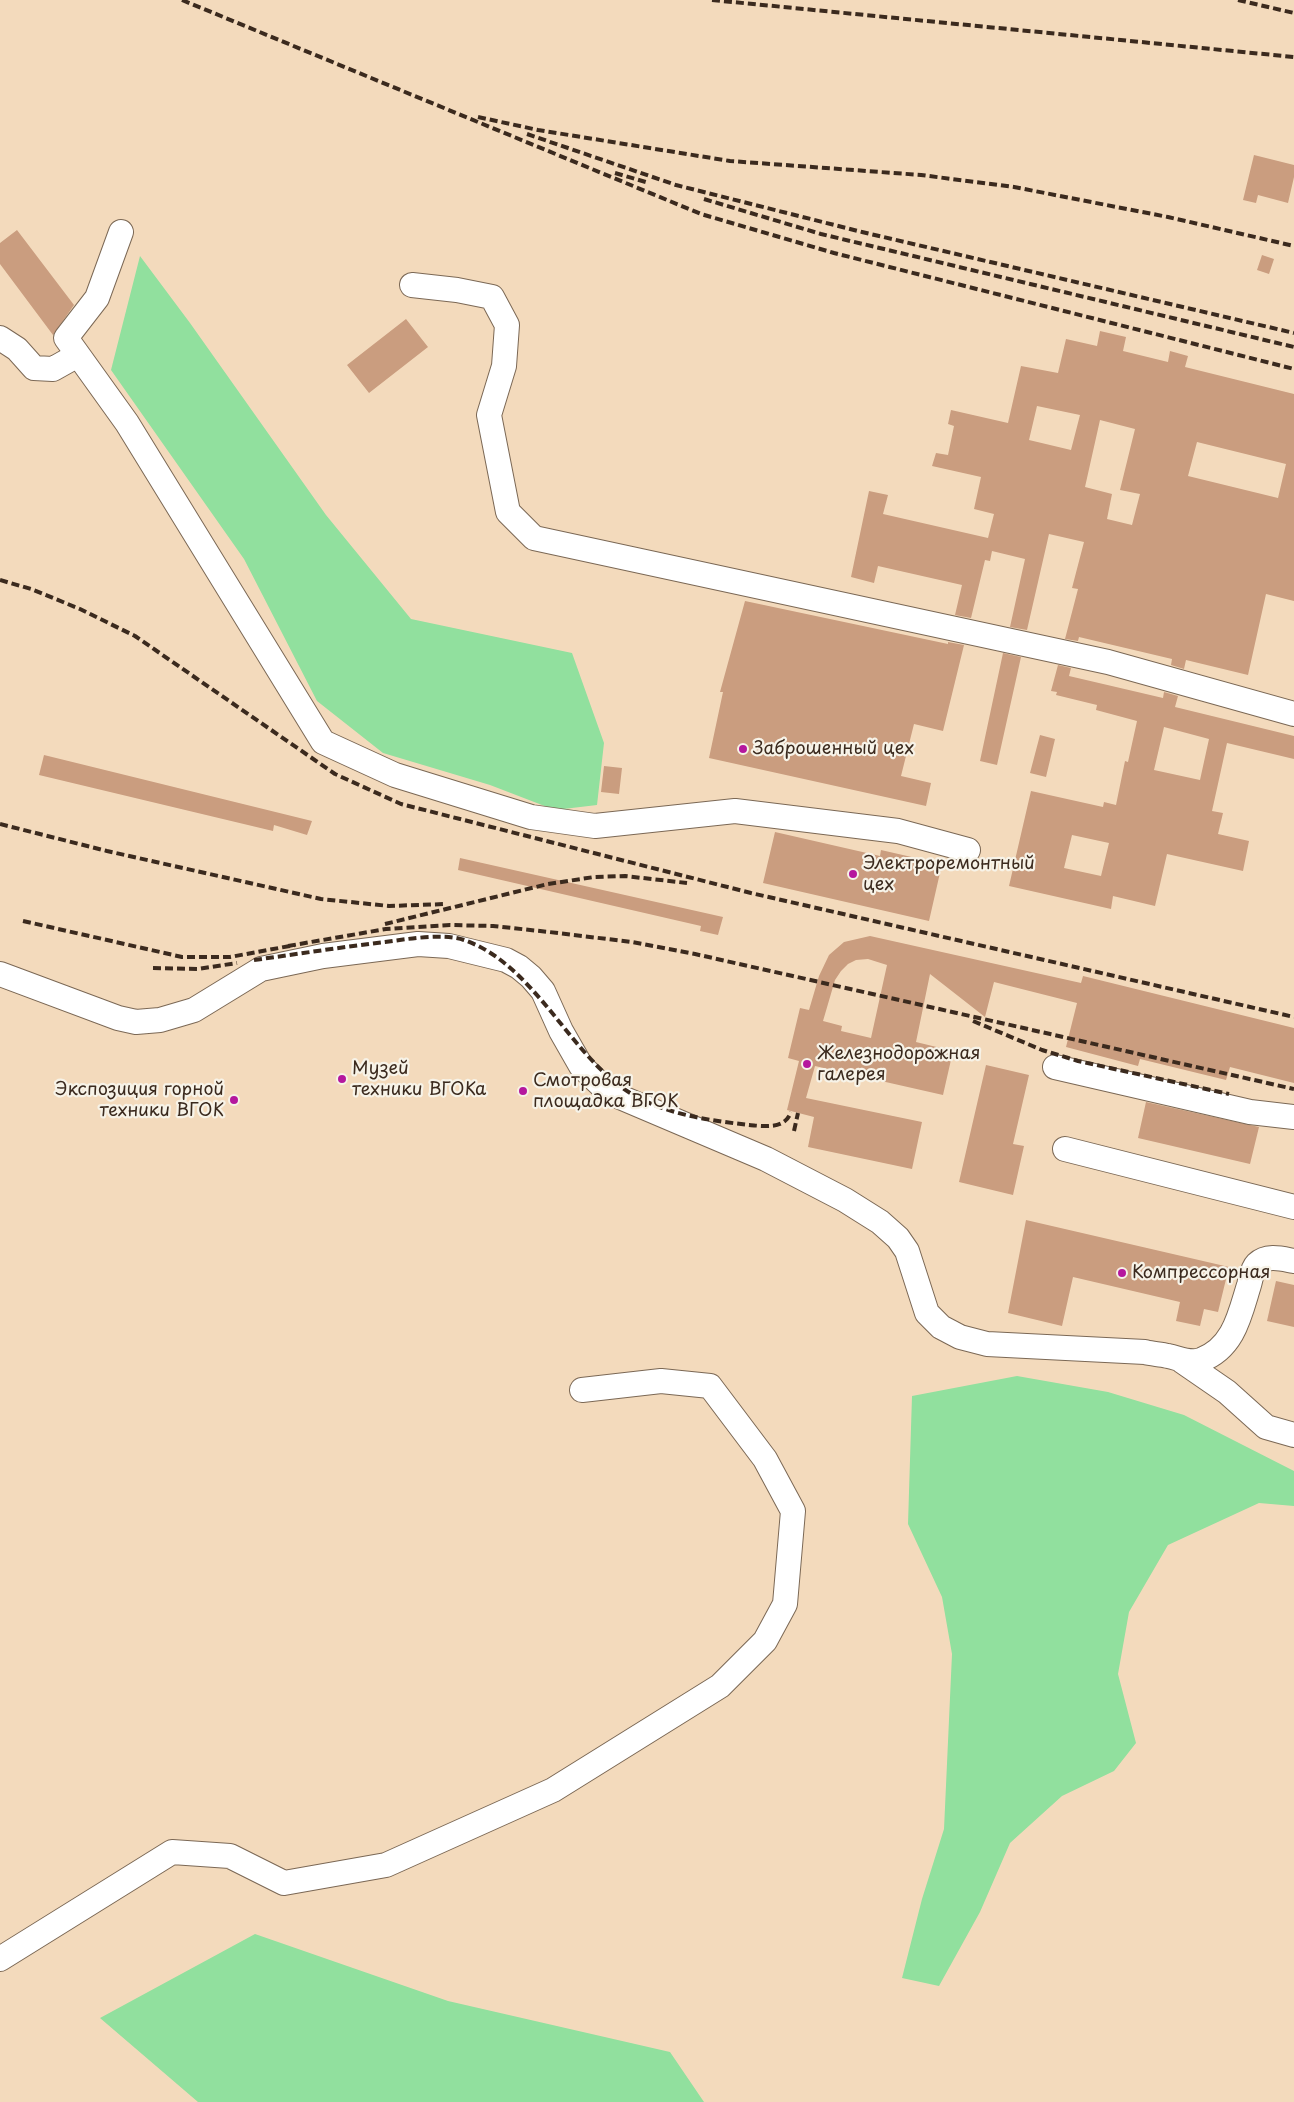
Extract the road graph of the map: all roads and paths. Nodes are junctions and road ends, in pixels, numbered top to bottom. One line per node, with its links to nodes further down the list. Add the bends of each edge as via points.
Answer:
1 (121, 232): 4 (lane, via 97,298 66,338)
2 (412, 285): 5 (lane, via 492,297 506,325 504,366 489,415 508,512 534,538 1108,662)
3 (0, 338): 4 (lane, via 34,368 53,369)
4 (78, 354): 6 (lane, via 127,423 323,742 395,775 532,816 595,826 735,811 898,831)
5 (1294, 714)
6 (968, 850)
7 (0, 974): 13 (lane, via 136,1022 160,1020 194,1010 261,969 323,956 418,944 506,960 519,967 543,990 581,1066 601,1085 620,1097 766,1159 880,1222 907,1251 927,1313 941,1327 960,1337 987,1344 1145,1352)
8 (1055, 1067): 9 (lane, via 1250,1112)
9 (1294, 1117)
10 (1065, 1149): 11 (lane)
11 (1294, 1207)
12 (1294, 1261): 13 (lane, via 1276,1257 1257,1263 1236,1327 1227,1341 1200,1360)
13 (1182, 1361): 15 (lane, via 1226,1392 1266,1427)
14 (582, 1390): 16 (lane, via 661,1381 710,1386 765,1459 793,1511 785,1604 765,1640 720,1686 553,1790 386,1865 284,1883 230,1856 172,1852)
15 (1294, 1435)
16 (0, 1959)

